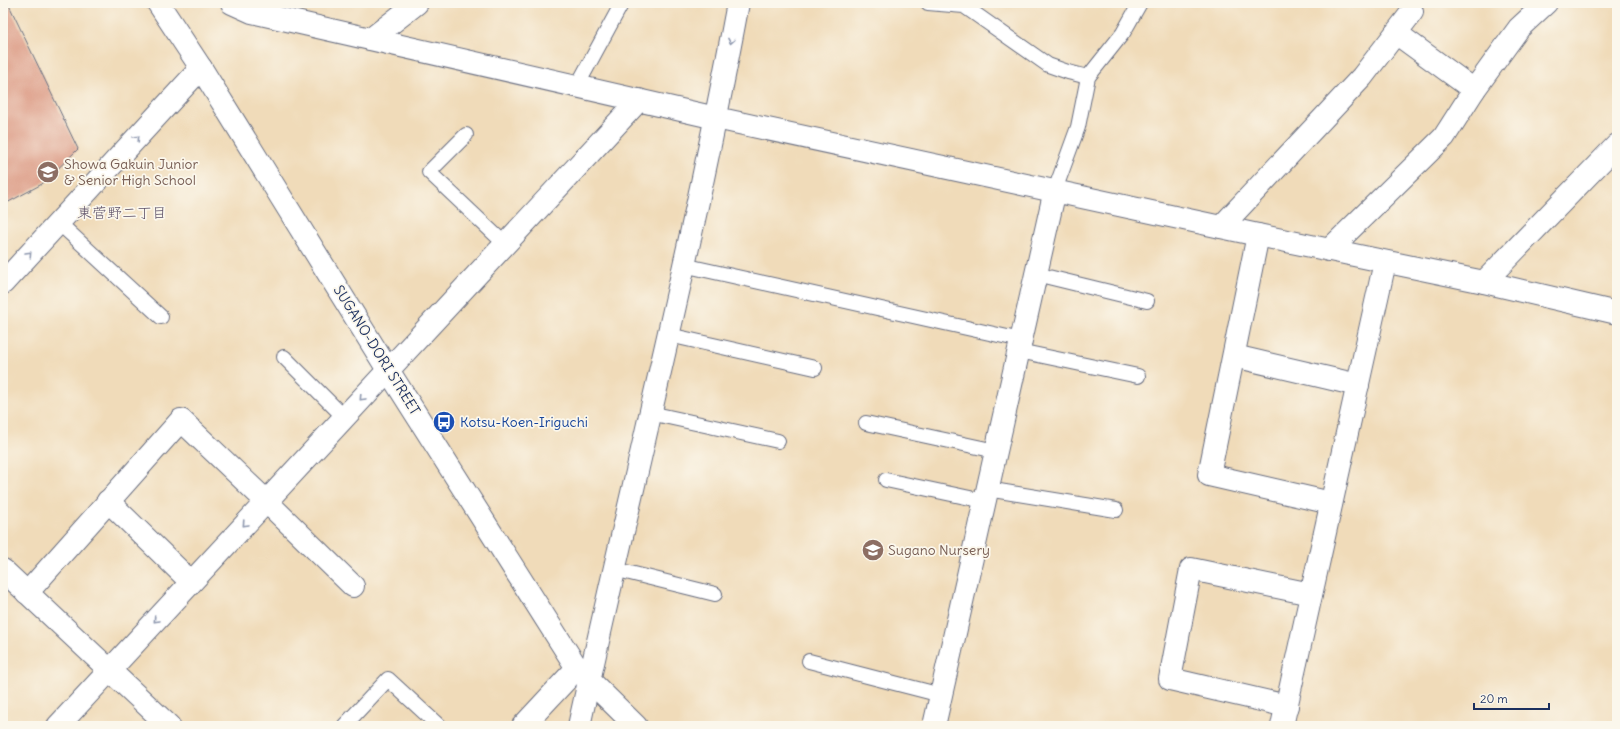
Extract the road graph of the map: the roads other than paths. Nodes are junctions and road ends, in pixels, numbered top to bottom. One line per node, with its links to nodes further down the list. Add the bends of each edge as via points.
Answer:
1 (158, 3): 12 (street, SUGANO-DORI STREET)
2 (232, 3): 11 (street, via 252,12)
3 (417, 3): 11 (street)
4 (622, 3): 14 (lane)
5 (738, 3): 17 (street, one-way to 17)
6 (928, 3): 13 (lane, via 964,6 1048,65)
7 (1140, 3): 13 (lane, via 1122,33)
8 (1546, 3): 15 (street, via 1519,28)
9 (1416, 8): 10 (street)
10 (1396, 33): 15 (street); 22 (street, via 1362,77)
11 (371, 39): 14 (street)
12 (201, 68): 21 (street, one-way to 12); 39 (street, SUGANO-DORI STREET)
13 (1088, 77): 20 (lane, via 1078,127)
14 (577, 86): 16 (street)
15 (1474, 90): 25 (street, via 1444,137)
16 (639, 100): 17 (street); 24 (street)
17 (716, 118): 20 (street); 27 (street)
18 (466, 135): 24 (lane, via 429,172)
19 (1617, 145): 29 (street)
20 (1055, 190): 22 (street); 28 (street)
21 (59, 223): 30 (street, one-way to 21); 33 (lane)
22 (1221, 227): 23 (street)
23 (1258, 235): 25 (street); 36 (street)
24 (505, 244): 39 (street)
25 (1329, 250): 26 (street)
26 (1384, 262): 29 (street); 41 (street)
27 (683, 265): 34 (street); 35 (lane)
28 (1036, 274): 31 (lane); 35 (street)
29 (1484, 282): 32 (street)
30 (3, 283)
31 (1147, 301)
32 (1617, 313)
33 (161, 317)
34 (669, 335): 38 (lane); 42 (street)
35 (1020, 346): 40 (lane); 46 (street)
36 (1234, 356): 41 (street); 51 (street, via 1209,475)
37 (284, 357): 43 (lane)
38 (815, 368)
39 (388, 370): 43 (street, one-way to 43); 62 (street, SUGANO-DORI STREET)
40 (1138, 376)
41 (1358, 385): 51 (street)
42 (650, 413): 45 (lane); 54 (street)
43 (344, 417): 50 (street)
44 (866, 424): 46 (lane)
45 (778, 441)
46 (996, 451): 48 (street)
47 (886, 480): 48 (lane)
48 (986, 495): 52 (lane); 63 (street)
49 (108, 501): 50 (street, via 181,420); 55 (street); 57 (street)
50 (266, 501): 55 (street, one-way to 55); 56 (street)
51 (1331, 503): 59 (street)
52 (1116, 510)
53 (3, 570): 57 (street)
54 (614, 570): 58 (lane); 62 (street)
55 (191, 582): 61 (street, one-way to 61)
56 (353, 586)
57 (27, 593): 61 (street)
58 (715, 594)
59 (1311, 594): 64 (street); 64 (street, via 1191,569 1170,679)
60 (809, 661): 63 (lane)
61 (109, 670): 65 (street); 66 (street)
62 (583, 674): 69 (street); 70 (street); 71 (street, SUGANO-DORI STREET)
63 (941, 695): 72 (street)
64 (1284, 716)
65 (58, 726)
66 (169, 726)
67 (344, 726): 68 (lane, via 388,679)
68 (439, 726)
69 (523, 726)
70 (579, 726)
71 (636, 726)
72 (934, 726)

